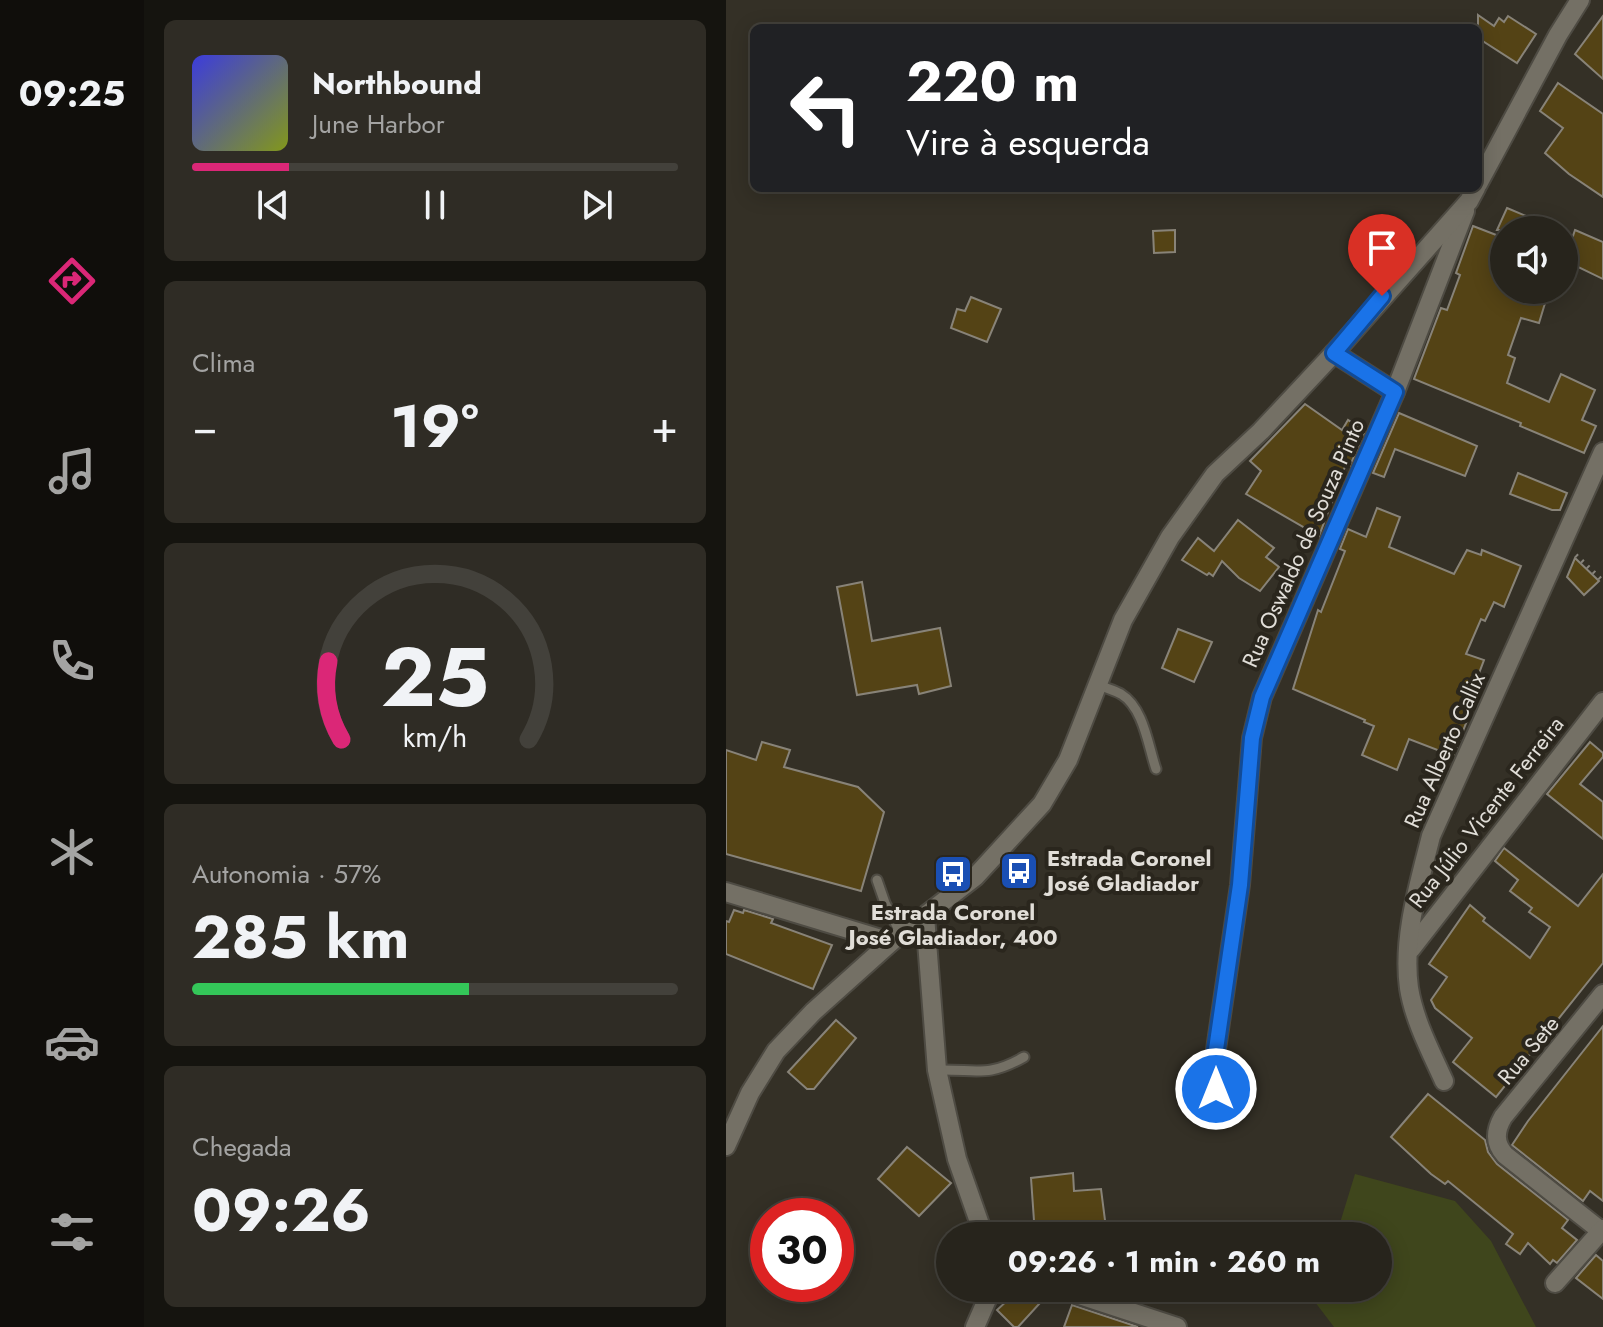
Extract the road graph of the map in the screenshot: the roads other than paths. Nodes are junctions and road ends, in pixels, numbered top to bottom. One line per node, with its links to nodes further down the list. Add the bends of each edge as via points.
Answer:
1 (1575, 2): 2 (street)
2 (1482, 176)
3 (1473, 192): 5 (street)
4 (1474, 192): 6 (street, Rua Oswaldo de Souza Pinto)
5 (1334, 353): 6 (street); 8 (street, via 1215,474 1170,537 1123,620)
6 (1395, 392): 20 (street, Rua Oswaldo de Souza Pinto, via 1262,697 1252,738 1240,885 1213,1070)
7 (1603, 452): 15 (street, Rua Alberto Callix, via 1431,836)
8 (1097, 684): 10 (lane, via 1130,701); 13 (street, via 1068,760 1042,804 975,877)
9 (1603, 702): 15 (street, Rua Júlio Vicente Ferreira)
10 (1156, 769)
11 (877, 880): 14 (lane)
12 (726, 892): 14 (street)
13 (925, 916): 14 (street); 18 (street)
14 (896, 938): 21 (street, via 776,1051)
15 (1408, 953): 19 (street, Rua Alberto Callix, via 1409,989)
16 (1603, 994): 23 (street, Rua Sete, via 1503,1117 1496,1139 1505,1155)
17 (1024, 1057): 18 (lane, via 982,1073)
18 (937, 1070): 22 (street, via 957,1159)
19 (1444, 1081)
20 (1219, 1107)
21 (726, 1146)
22 (979, 1222)
23 (1602, 1230): 24 (street)
24 (1555, 1283)
25 (986, 1302): 27 (street)
26 (1101, 1302): 28 (street)
27 (975, 1327)
28 (1177, 1327)

